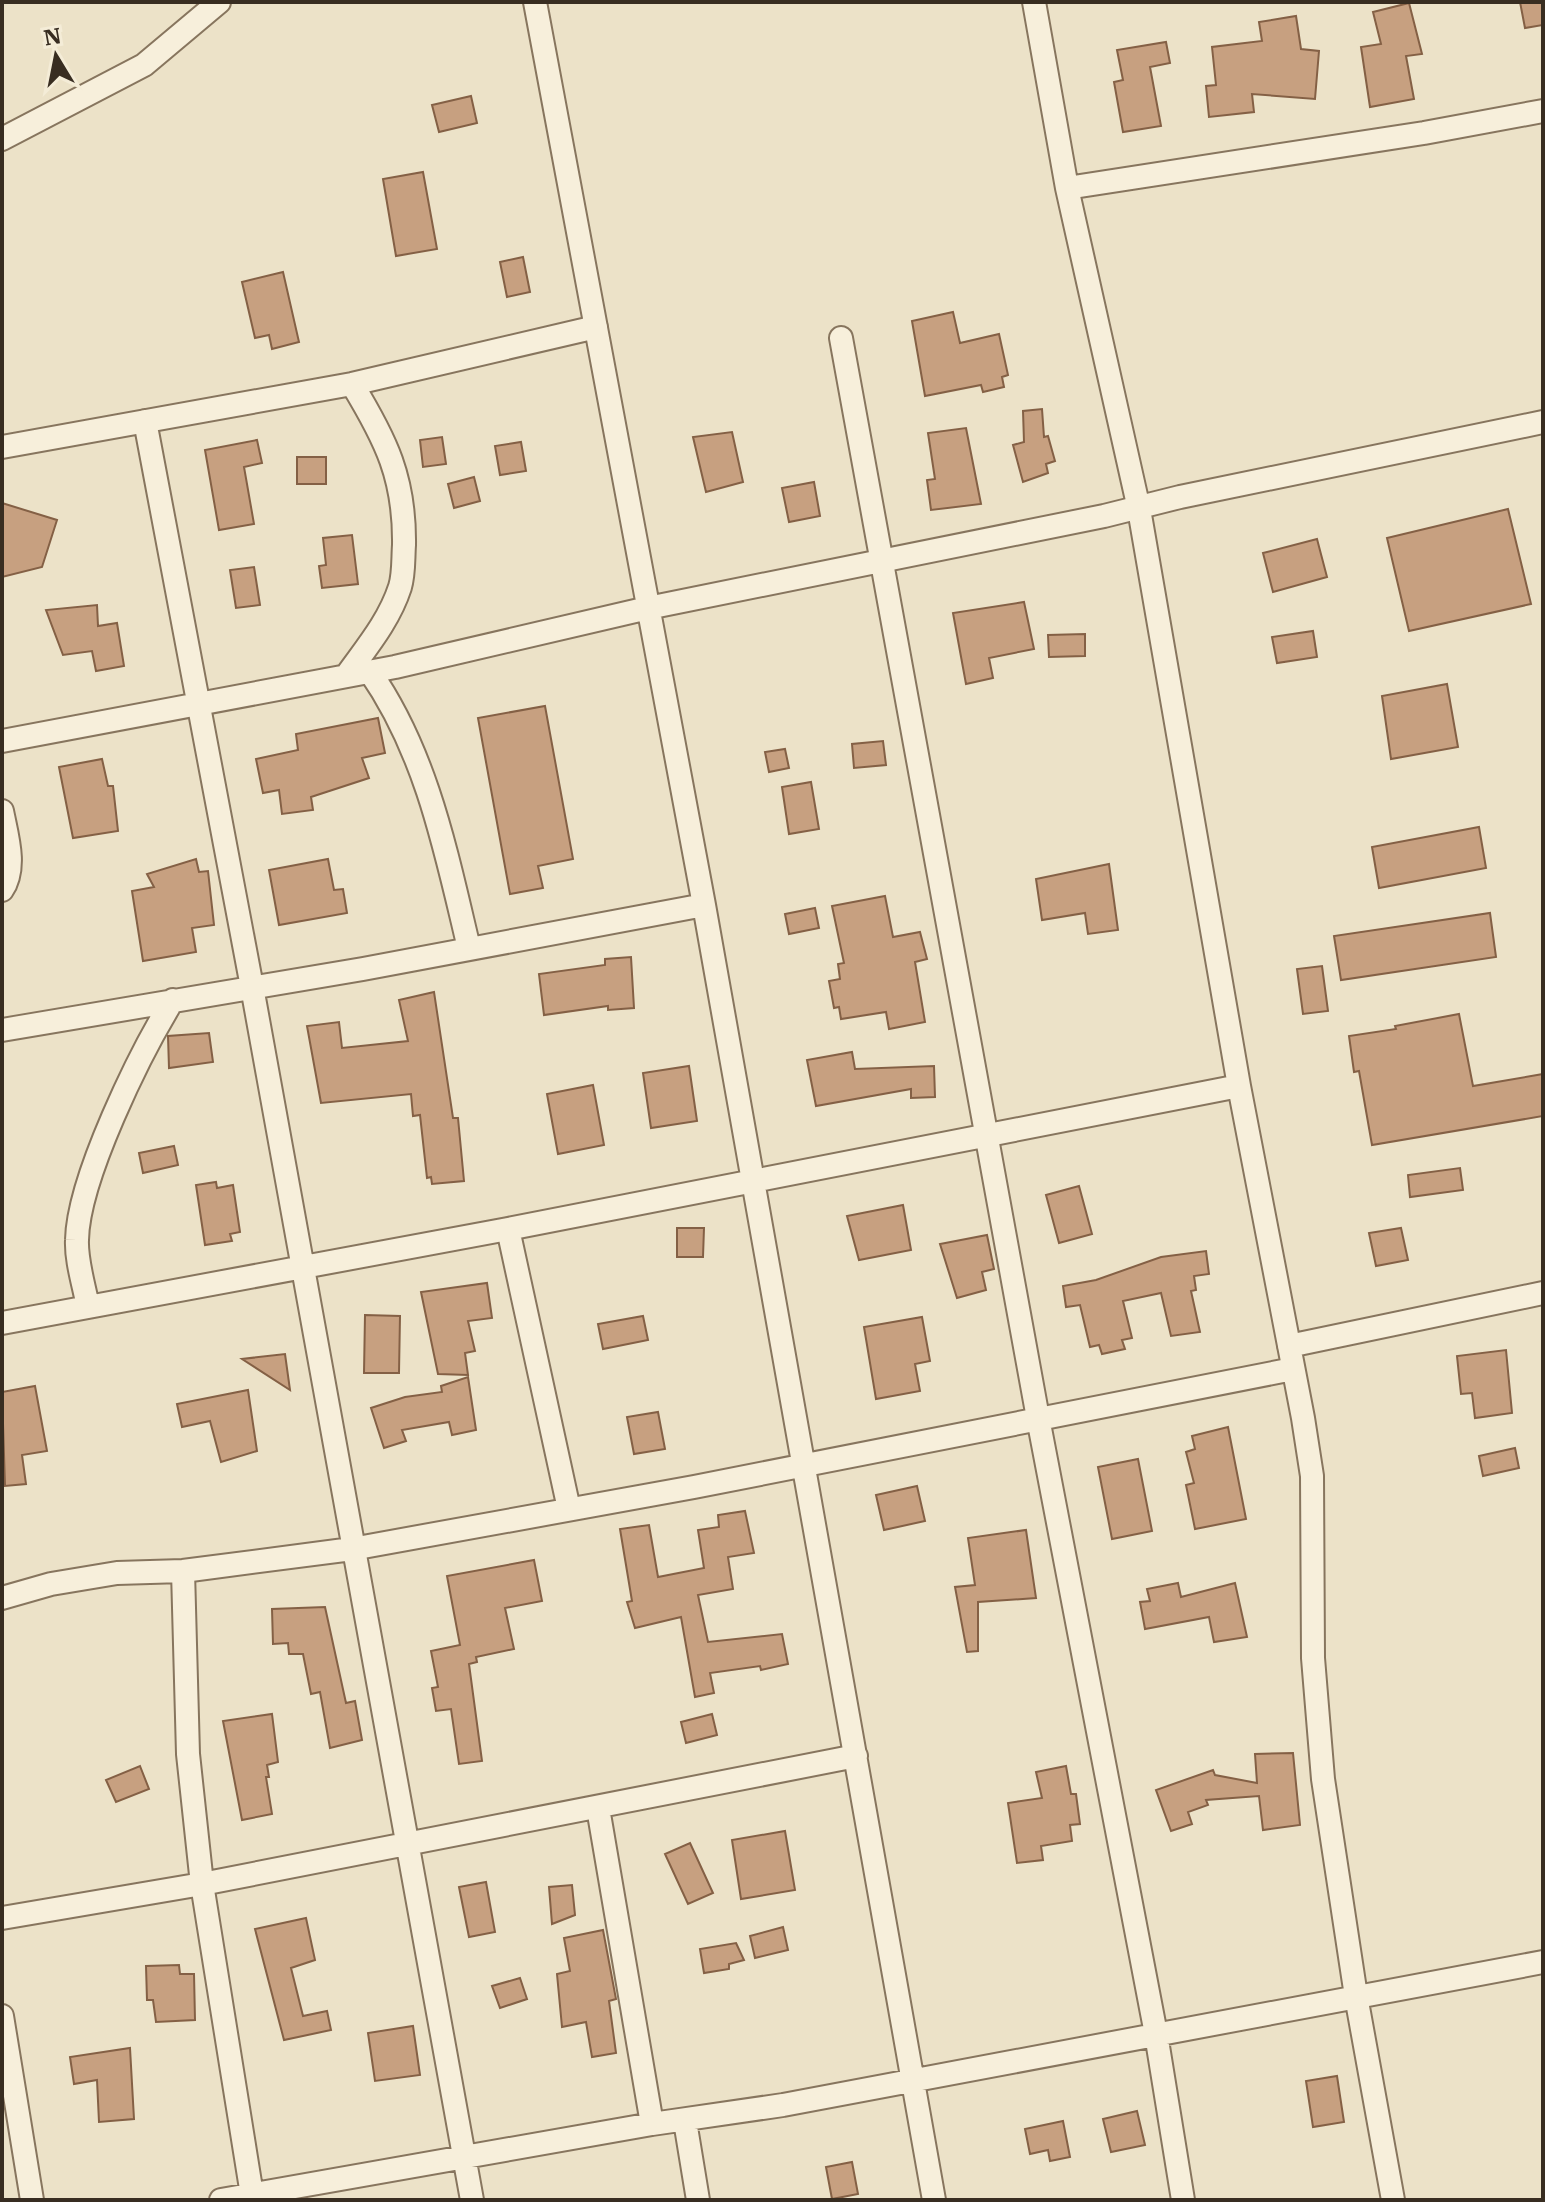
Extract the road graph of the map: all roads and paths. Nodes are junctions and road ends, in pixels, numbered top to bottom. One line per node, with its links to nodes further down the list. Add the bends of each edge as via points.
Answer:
1 (219, 2): 5 (street, via 144,65)
2 (535, 2): 7 (street)
3 (1034, 2): 6 (street)
4 (1543, 111): 6 (street)
5 (2, 139)
6 (1067, 188): 13 (street)
7 (596, 327): 9 (street); 15 (street)
8 (841, 338): 14 (street)
9 (352, 384): 10 (street); 17 (street, via 402,488 404,548 400,586 390,610)
10 (145, 421): 12 (street); 18 (street)
11 (1543, 422): 13 (street)
12 (2, 447)
13 (1139, 509): 14 (street); 27 (street)
14 (879, 561): 15 (street); 28 (street)
15 (648, 608): 16 (street); 22 (street)
16 (370, 672): 17 (street); 23 (street, via 399,716 431,796)
17 (346, 676): 18 (street)
18 (197, 704): 19 (street); 24 (street)
19 (2, 741)
20 (2, 811): 21 (street, via 9,857)
21 (2, 890)
22 (704, 905): 23 (street); 29 (street)
23 (469, 948): 24 (street)
24 (252, 987): 25 (street); 31 (street)
25 (173, 1000): 26 (street); 33 (street, via 130,1079 80,1215 77,1241)
26 (2, 1030)
27 (1239, 1086): 28 (street); 35 (street)
28 (986, 1135): 29 (street); 37 (street)
29 (751, 1182): 30 (street); 38 (street)
30 (508, 1229): 31 (street); 39 (street)
31 (301, 1268): 33 (street); 40 (street)
32 (1543, 1293): 35 (street)
33 (88, 1307): 34 (street)
34 (2, 1323)
35 (1289, 1346): 36 (street)
36 (1293, 1369): 37 (street); 49 (street, via 1312,1476 1313,1658 1323,1779)
37 (1038, 1418): 38 (street); 51 (street)
38 (803, 1465): 39 (street); 43 (street)
39 (569, 1509): 40 (street)
40 (352, 1549): 41 (street); 45 (street)
41 (183, 1571): 42 (street, via 117,1573); 46 (street, via 188,1754)
42 (2, 1598)
43 (856, 1756): 44 (street); 52 (street)
44 (598, 1808): 45 (street); 54 (street)
45 (405, 1842): 46 (street); 55 (street)
46 (202, 1884): 47 (street); 56 (street)
47 (2, 1918)
48 (1543, 1962): 49 (street)
49 (1356, 1996): 51 (street); 63 (street)
50 (2, 2016): 57 (street)
51 (1156, 2034): 52 (street); 62 (street)
52 (913, 2079): 53 (street); 61 (street)
53 (685, 2121): 54 (street); 60 (street)
54 (652, 2124): 55 (street)
55 (464, 2158): 56 (street); 59 (street)
56 (252, 2195): 58 (street)
57 (32, 2200)
58 (221, 2200)
59 (472, 2200)
60 (698, 2200)
61 (934, 2200)
62 (1183, 2200)
63 (1393, 2200)

